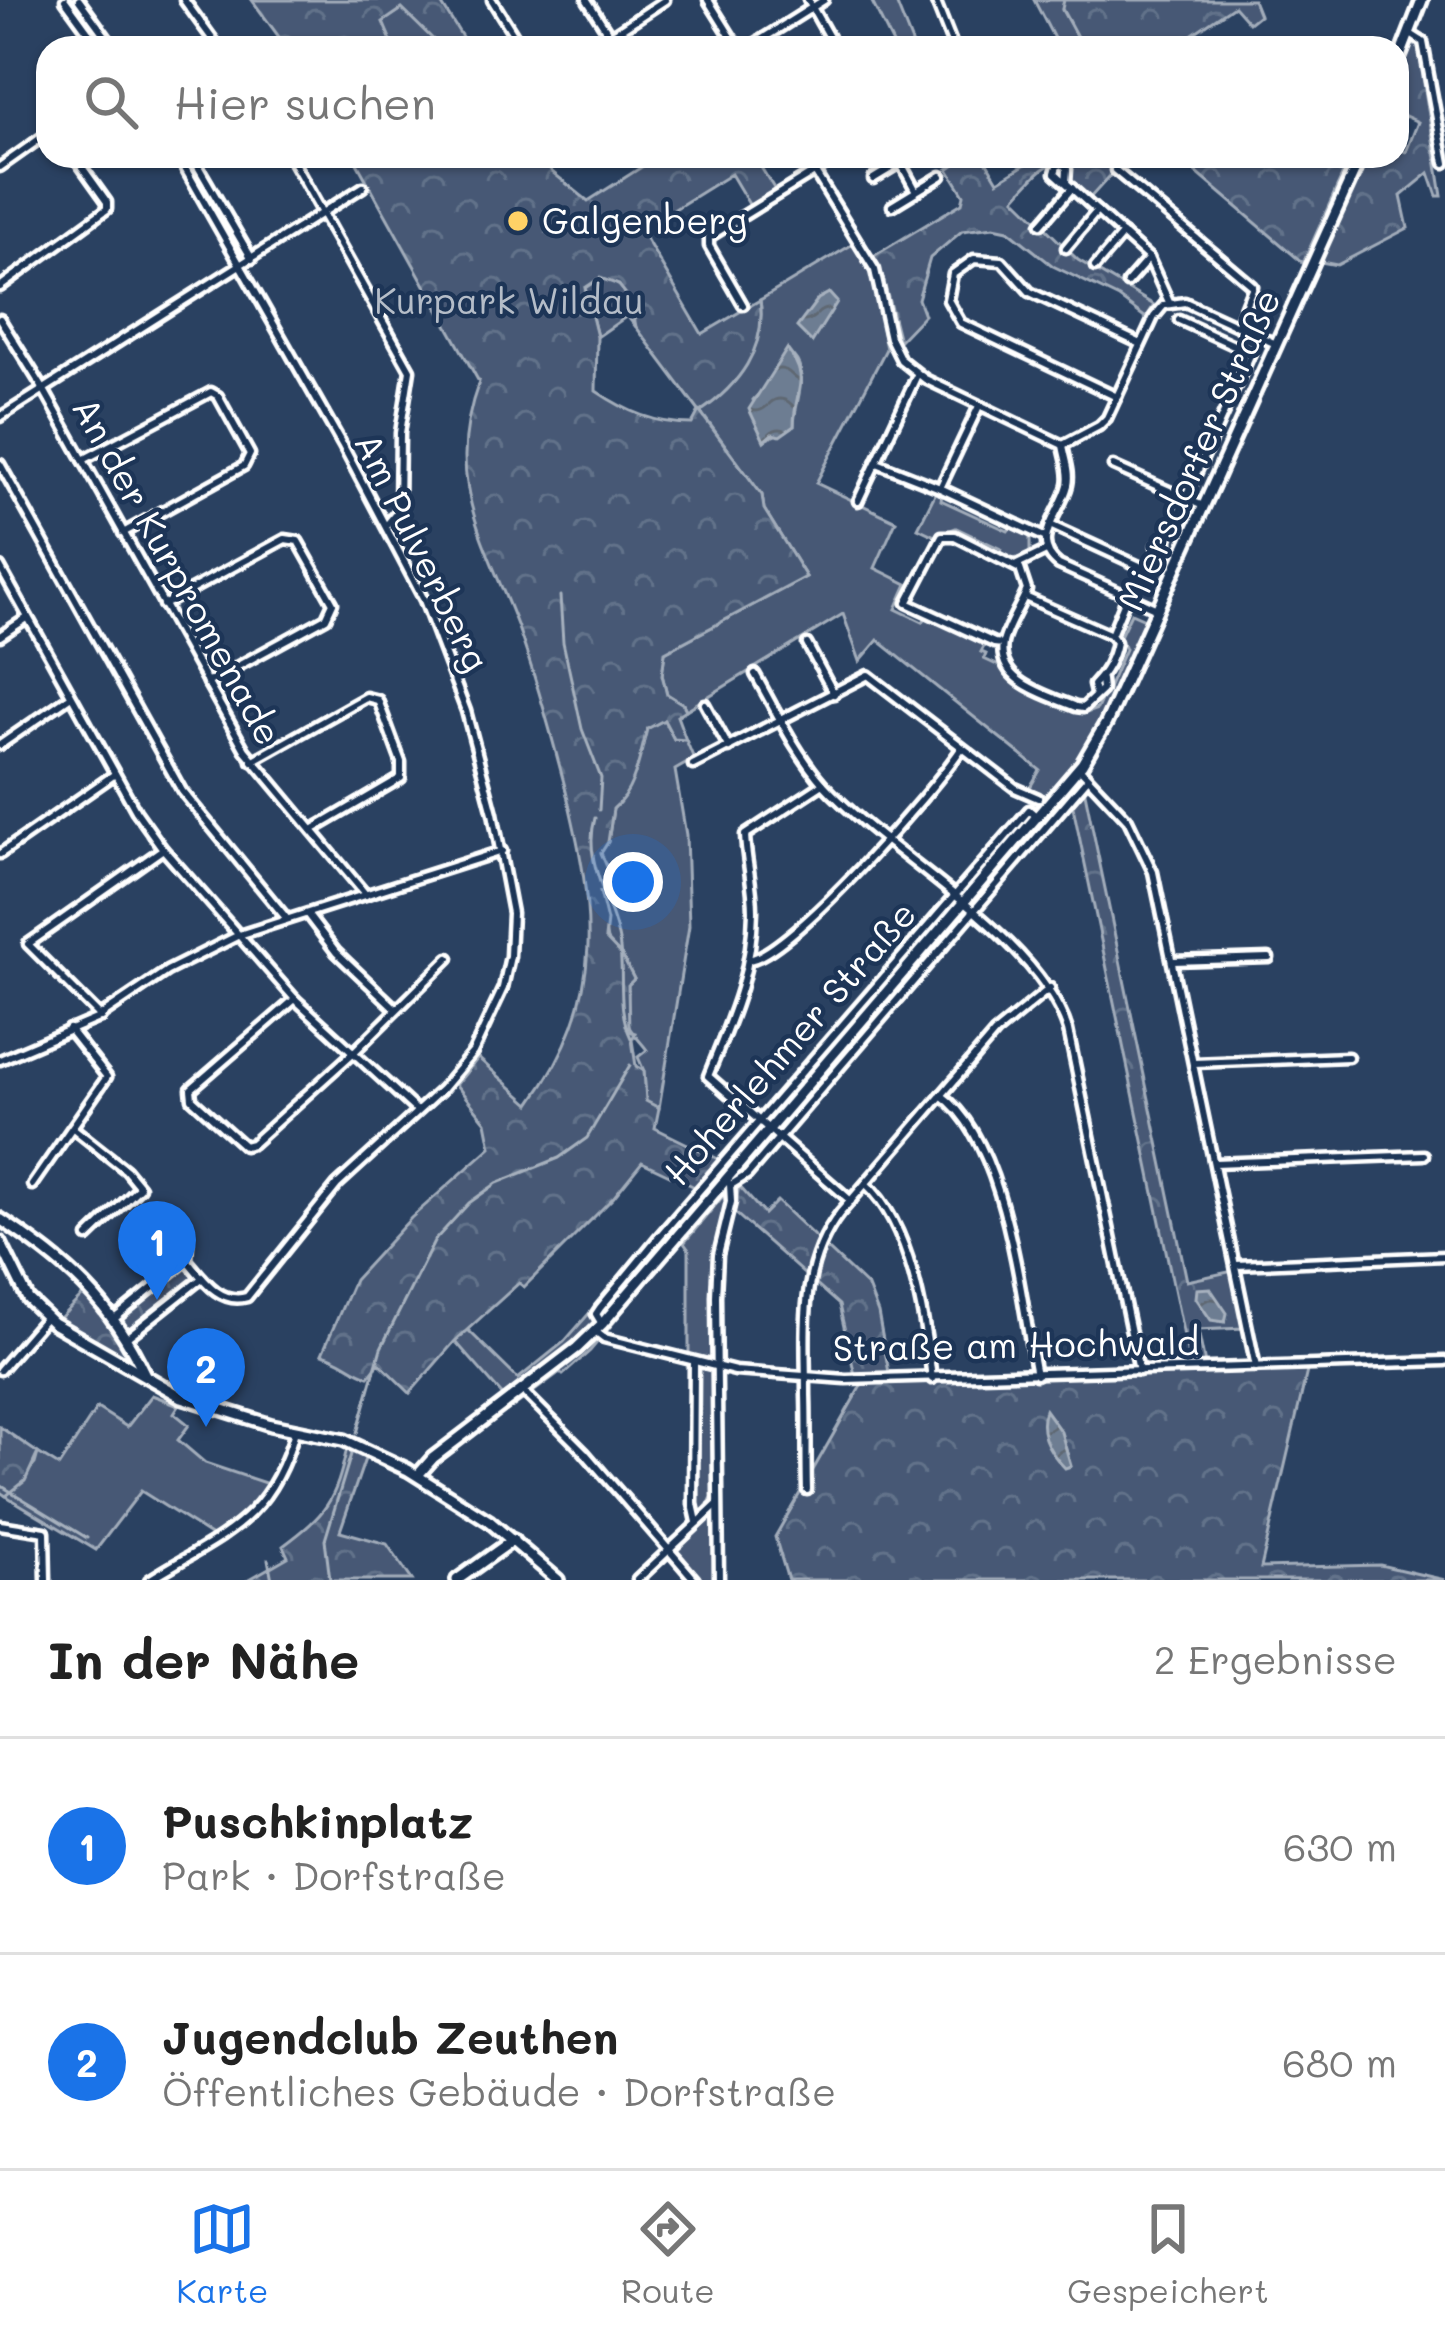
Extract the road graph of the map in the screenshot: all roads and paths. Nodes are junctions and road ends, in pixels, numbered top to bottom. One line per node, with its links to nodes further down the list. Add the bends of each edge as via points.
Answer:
1 (65, 0): 13 (street)
2 (79, 0): 14 (street)
3 (184, 0): 15 (street)
4 (492, 0): 16 (street)
5 (587, 0): 17 (street)
6 (664, 0): 17 (street)
7 (708, 0): 18 (street)
8 (824, 0): 11 (street)
9 (935, 0): 21 (street)
10 (1422, 0): 12 (street)
11 (810, 4): 19 (street); 20 (street)
12 (1409, 33): 22 (street); 24 (street, via 1423,42)
13 (91, 36)
14 (105, 36)
15 (210, 36)
16 (514, 36)
17 (610, 36)
18 (730, 36)
19 (765, 36)
20 (828, 36)
21 (949, 36)
22 (1408, 36)
23 (36, 142): 25 (street)
24 (1445, 163)
25 (0, 167)
26 (83, 168): 52 (street, via 107,209)
27 (185, 168): 49 (street, Am Pulverberg)
28 (199, 168): 48 (street)
29 (297, 168): 43 (street)
30 (812, 168): 36 (street)
31 (821, 168): 36 (street)
32 (887, 168): 38 (street)
33 (904, 168): 40 (street)
34 (1355, 168): 60 (street, Miersdorfer Straße)
35 (1115, 170): 57 (street, via 1253,286)
36 (815, 172): 54 (street, via 709,237); 61 (street, via 875,269 892,346)
37 (941, 176): 40 (street)
38 (873, 179)
39 (363, 188): 43 (street)
40 (916, 191): 41 (street)
41 (892, 206)
42 (1097, 211): 44 (street, via 1069,186); 45 (street); 46 (street)
43 (323, 215): 48 (street); 76 (street, via 410,370 399,510)
44 (1041, 224)
45 (1123, 234): 47 (street); 50 (street)
46 (1066, 248)
47 (1149, 258): 51 (street); 53 (street)
48 (252, 260): 49 (street)
49 (242, 266): 62 (street); 76 (street, Am Pulverberg)
50 (1095, 267)
51 (1126, 283)
52 (0, 287)
53 (1169, 302): 57 (street); 59 (street)
54 (743, 305)
55 (0, 319): 62 (street, An der Kurpromenade)
56 (1179, 320): 58 (street)
57 (1236, 326): 58 (street); 60 (street)
58 (1228, 341): 72 (street, via 1251,356)
59 (1141, 344): 63 (street); 63 (street, via 1030,292 1000,261 974,259 952,274 948,300 961,322)
60 (1276, 344): 74 (street, Miersdorfer Straße)
61 (917, 375): 64 (street); 68 (street)
62 (44, 390): 65 (street); 67 (street, An der Kurpromenade)
63 (1117, 397): 66 (street, via 1099,426)
64 (979, 405): 66 (street); 71 (street)
65 (0, 417)
66 (1063, 445): 75 (street, via 1069,482)
67 (83, 460): 77 (street, An der Kurpromenade); 77 (street, via 204,393 218,396 250,454 249,463)
68 (876, 462): 71 (street); 73 (street)
69 (0, 464): 118 (street, via 183,792)
70 (1113, 466): 72 (street)
71 (940, 488): 78 (street)
72 (1185, 499): 74 (street); 75 (street, via 1156,546 1159,558 1146,569)
73 (858, 501)
74 (1203, 506): 85 (street, Miersdorfer Straße)
75 (1050, 525): 78 (street)
76 (386, 526): 111 (street, Am Pulverberg, via 463,700)
77 (123, 533): 84 (street, An der Kurpromenade)
78 (1045, 537): 79 (street)
79 (1046, 551): 80 (street); 82 (street)
80 (1017, 566): 83 (street); 90 (street, via 941,536 907,603)
81 (0, 567): 86 (street)
82 (1127, 596): 85 (street); 87 (street)
83 (1024, 597): 87 (street); 90 (street)
84 (164, 605): 92 (street, An der Kurpromenade); 92 (street, via 285,539 298,541 333,603 326,618)
85 (1157, 609): 102 (street, Miersdorfer Straße)
86 (28, 617): 88 (street); 94 (street)
87 (1111, 635): 90 (street, via 1116,643 1104,686 1083,708 1019,682 1004,663)
88 (0, 636)
89 (807, 644): 93 (street)
90 (1004, 644)
91 (755, 674): 96 (street)
92 (207, 683): 100 (street, An der Kurpromenade)
93 (834, 694): 96 (street); 99 (street, via 868,676)
94 (71, 696): 97 (street); 103 (street)
95 (705, 704): 98 (street)
96 (782, 722): 98 (street); 105 (street)
97 (0, 745)
98 (729, 748): 101 (street)
99 (961, 749): 106 (street); 109 (street)
100 (252, 761): 108 (street, An der Kurpromenade); 108 (street, via 366,697 378,700 400,778)
101 (693, 765)
102 (1080, 766): 104 (street); 107 (street, Hoherlehmer Straße)
103 (115, 774): 110 (street); 112 (street)
104 (1088, 778): 116 (street, Hoherlehmer Straße); 123 (street, via 1143,844)
105 (824, 784): 109 (street); 122 (street, via 745,835)
106 (1038, 798)
107 (1037, 818): 114 (street, Hoherlehmer Straße, via 1029,810); 115 (street, Hoherlehmer Straße)
108 (312, 830): 113 (street, An der Kurpromenade)
109 (885, 839): 114 (street); 122 (street, via 799,927)
110 (163, 849): 119 (street); 127 (street, via 28,944)
111 (502, 851): 113 (street); 134 (street, Am Pulverberg, via 512,928 501,994 473,1052)
112 (0, 854)
113 (366, 895): 117 (street)
114 (952, 896): 115 (street); 135 (street, Hoherlehmer Straße)
115 (962, 904): 116 (street); 137 (street, Hoherlehmer Straße)
116 (972, 913): 124 (street); 138 (street, Hoherlehmer Straße)
117 (307, 914): 118 (street); 126 (street)
118 (287, 919): 119 (street)
119 (239, 935): 125 (street); 127 (street)
120 (449, 958): 126 (street)
121 (1269, 958): 123 (street)
122 (749, 960): 135 (street, via 708,1076)
123 (1173, 961): 132 (street)
124 (1050, 988): 133 (street, via 1007,1020); 162 (street, via 1068,1030)
125 (295, 999): 129 (street); 129 (street, via 191,1089 236,1142 252,1144)
126 (396, 1010): 129 (street)
127 (101, 1017): 128 (street)
128 (69, 1029): 131 (street); 136 (street, via 107,1077)
129 (354, 1052): 134 (street)
130 (1348, 1057): 132 (street)
131 (0, 1060)
132 (1194, 1063): 140 (street)
133 (941, 1095): 142 (street); 164 (street, via 970,1123 991,1162)
134 (417, 1111): 152 (street, Am Pulverberg, via 337,1185 248,1297 224,1297)
135 (759, 1121): 137 (street); 155 (street, Hoherlehmer Straße, via 608,1297 596,1314)
136 (73, 1127): 143 (street); 147 (street, via 140,1187)
137 (769, 1129): 138 (street); 141 (street, Hoherlehmer Straße)
138 (779, 1138): 141 (street, Hoherlehmer Straße, via 743,1180); 144 (street)
139 (1424, 1155): 140 (street)
140 (1215, 1163): 151 (street)
141 (729, 1182): 155 (street, Hoherlehmer Straße); 159 (street)
142 (866, 1184): 144 (street); 166 (street, via 902,1236)
143 (32, 1185)
144 (850, 1201): 165 (street, via 812,1264)
145 (0, 1219): 154 (street, via 69,1267)
146 (175, 1226): 150 (street, via 188,1243)
147 (88, 1238)
148 (0, 1242): 153 (street)
149 (1445, 1256): 151 (street)
150 (187, 1260): 152 (street); 154 (street)
151 (1236, 1264): 160 (street)
152 (202, 1278): 156 (street)
153 (45, 1318): 161 (street); 163 (street)
154 (113, 1320): 156 (street)
155 (598, 1328): 158 (street, Straße am Hochwald, via 604,1338); 167 (street, Hoherlehmer Straße)
156 (124, 1340): 163 (street)
157 (1445, 1361): 160 (street, Straße am Hochwald)
158 (694, 1362): 159 (street, Straße am Hochwald); 172 (street)
159 (716, 1367): 165 (street, Straße am Hochwald); 171 (street)
160 (1256, 1367): 162 (street, Straße am Hochwald)
161 (0, 1370)
162 (1138, 1371): 164 (street, Straße am Hochwald)
163 (145, 1375): 168 (street, via 191,1400)
164 (1036, 1375): 166 (street, Straße am Hochwald)
165 (806, 1376): 166 (street, Straße am Hochwald); 170 (street)
166 (932, 1379)
167 (522, 1390): 169 (street, Hoherlehmer Straße); 175 (street)
168 (295, 1431): 169 (street, via 344,1440); 177 (street, via 261,1504)
169 (418, 1475): 174 (street)
170 (807, 1490)
171 (718, 1504): 172 (street); 182 (street)
172 (697, 1522): 175 (street)
173 (0, 1526): 176 (street, via 45,1532)
174 (513, 1540): 178 (street); 179 (street)
175 (668, 1550): 180 (street); 181 (street)
176 (46, 1580)
177 (149, 1580)
178 (457, 1580)
179 (558, 1580)
180 (637, 1580)
181 (695, 1580)
182 (719, 1580)

